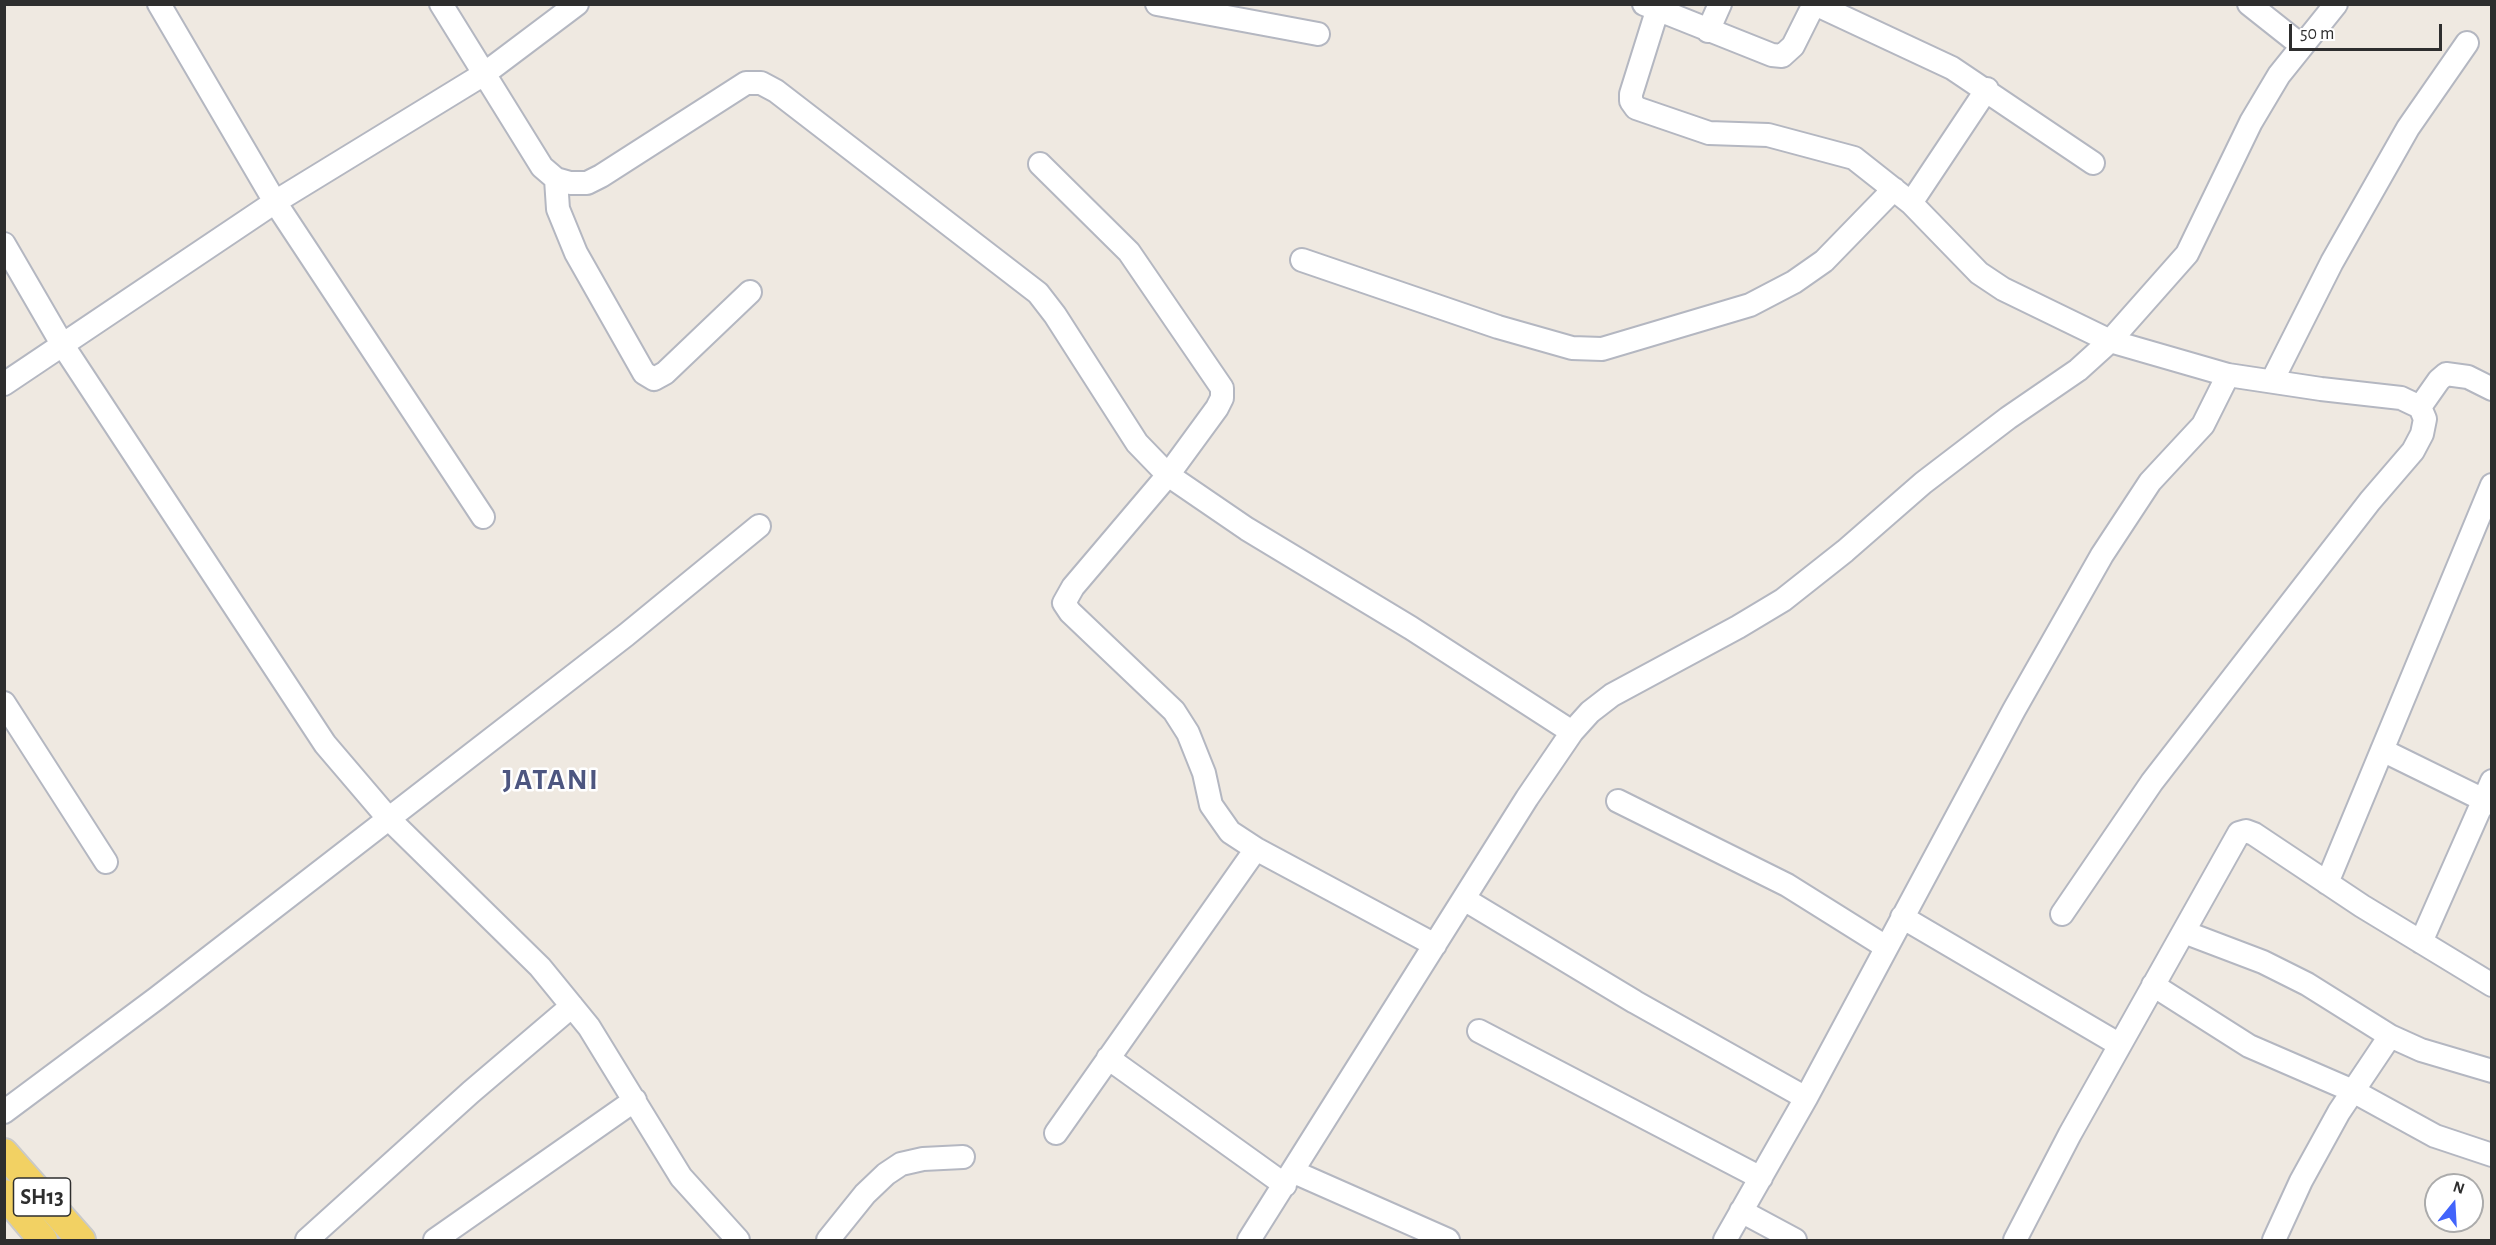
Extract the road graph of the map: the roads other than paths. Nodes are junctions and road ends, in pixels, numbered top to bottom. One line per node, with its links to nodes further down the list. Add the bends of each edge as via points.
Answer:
1 (159, 4): 20 (street)
2 (441, 4): 14 (street)
3 (577, 4): 14 (street)
4 (1157, 4): 11 (street)
5 (1720, 4): 10 (street)
6 (1814, 4): 10 (street, via 1793,46 1782,56); 15 (street, via 1952,68)
7 (2249, 4): 13 (street)
8 (2336, 4): 13 (street)
9 (1650, 8): 10 (street); 19 (street, via 1631,94 1636,108 1709,133 1768,135 1843,153)
10 (1708, 31)
11 (1318, 34)
12 (2467, 43): 28 (street, via 2408,128 2332,262)
13 (2302, 46): 25 (street, via 2251,122 2187,254)
14 (484, 74): 18 (street, via 542,168); 20 (street)
15 (1987, 89): 16 (street); 21 (street)
16 (2093, 163)
17 (1040, 164): 32 (street, via 1129,252 1222,388 1217,408)
18 (556, 179): 24 (street, via 558,208 572,245 644,373 654,379); 32 (street, via 587,183 731,90 746,83 761,83 1038,293 1137,443)
19 (1894, 189): 21 (street); 23 (street, via 1824,261 1794,282 1750,305 1602,349 1572,348 1498,327)
20 (275, 202): 26 (street); 34 (street)
21 (1911, 203): 25 (street, via 1979,273 2003,289)
22 (4, 244): 26 (street)
23 (1302, 260)
24 (750, 292)
25 (2110, 340): 27 (street); 37 (street, via 2078,370 1923,483 1783,600 1612,695)
26 (62, 344): 29 (street); 41 (street, via 325,744)
27 (2228, 375): 28 (street); 47 (street, via 2203,425 2150,482 2102,555)
28 (2272, 381): 31 (street, via 2401,398)
29 (4, 384)
30 (2492, 389): 31 (street, via 2468,377 2446,374)
31 (2420, 407): 46 (street, via 2425,419 2413,451 2356,518 2152,782)
32 (1168, 475): 37 (street, via 1246,529 1411,628); 42 (street, via 1073,587 1064,603 1174,711 1188,733 1204,773 1211,805 1230,832)
33 (2492, 485): 38 (street)
34 (483, 517)
35 (759, 526): 41 (street, via 626,635)
36 (4, 703): 43 (street)
37 (1572, 732): 45 (street)
38 (2382, 750): 39 (street); 44 (street)
39 (2489, 795): 49 (street)
40 (1618, 801): 51 (street, via 1787,885)
41 (388, 819): 54 (street, via 540,967); 63 (street)
42 (1256, 849): 50 (street); 58 (street)
43 (106, 862)
44 (2327, 883): 48 (street, via 2254,834 2239,832); 49 (street)
45 (1464, 898): 50 (street); 61 (street, via 1635,1002)
46 (2062, 914)
47 (1902, 917): 51 (street); 57 (street)
48 (2184, 932): 52 (street); 56 (street, via 2225,946 2298,980)
49 (2421, 942): 53 (street)
50 (1435, 945): 69 (street)
51 (1886, 947): 61 (street)
52 (2153, 985): 57 (street); 60 (street, via 2249,1046)
53 (2492, 986)
54 (572, 1006): 62 (street); 74 (street)
55 (1479, 1031): 68 (street)
56 (2390, 1036): 59 (street, via 2421,1050); 60 (street)
57 (2120, 1045): 82 (street)
58 (1108, 1058): 64 (street); 69 (street)
59 (2492, 1071)
60 (2353, 1091): 66 (street, via 2435,1136); 83 (street, via 2301,1181)
61 (1806, 1098): 68 (street)
62 (635, 1100): 75 (street); 76 (street, via 681,1177)
63 (4, 1112)
64 (1056, 1133)
65 (4, 1153): 70 (main road, SH13)
66 (2492, 1155)
67 (963, 1157): 77 (street, via 901,1164 865,1194)
68 (1761, 1178): 71 (street)
69 (1290, 1179): 78 (street); 79 (street)
70 (18, 1196): 72 (main road, SH13); 73 (main road, SH13)
71 (1742, 1211): 80 (street); 81 (street)
72 (43, 1240)
73 (81, 1240)
74 (307, 1240)
75 (435, 1240)
76 (738, 1240)
77 (828, 1240)
78 (1249, 1240)
79 (1449, 1240)
80 (1725, 1240)
81 (1795, 1240)
82 (2015, 1240)
83 (2274, 1240)

